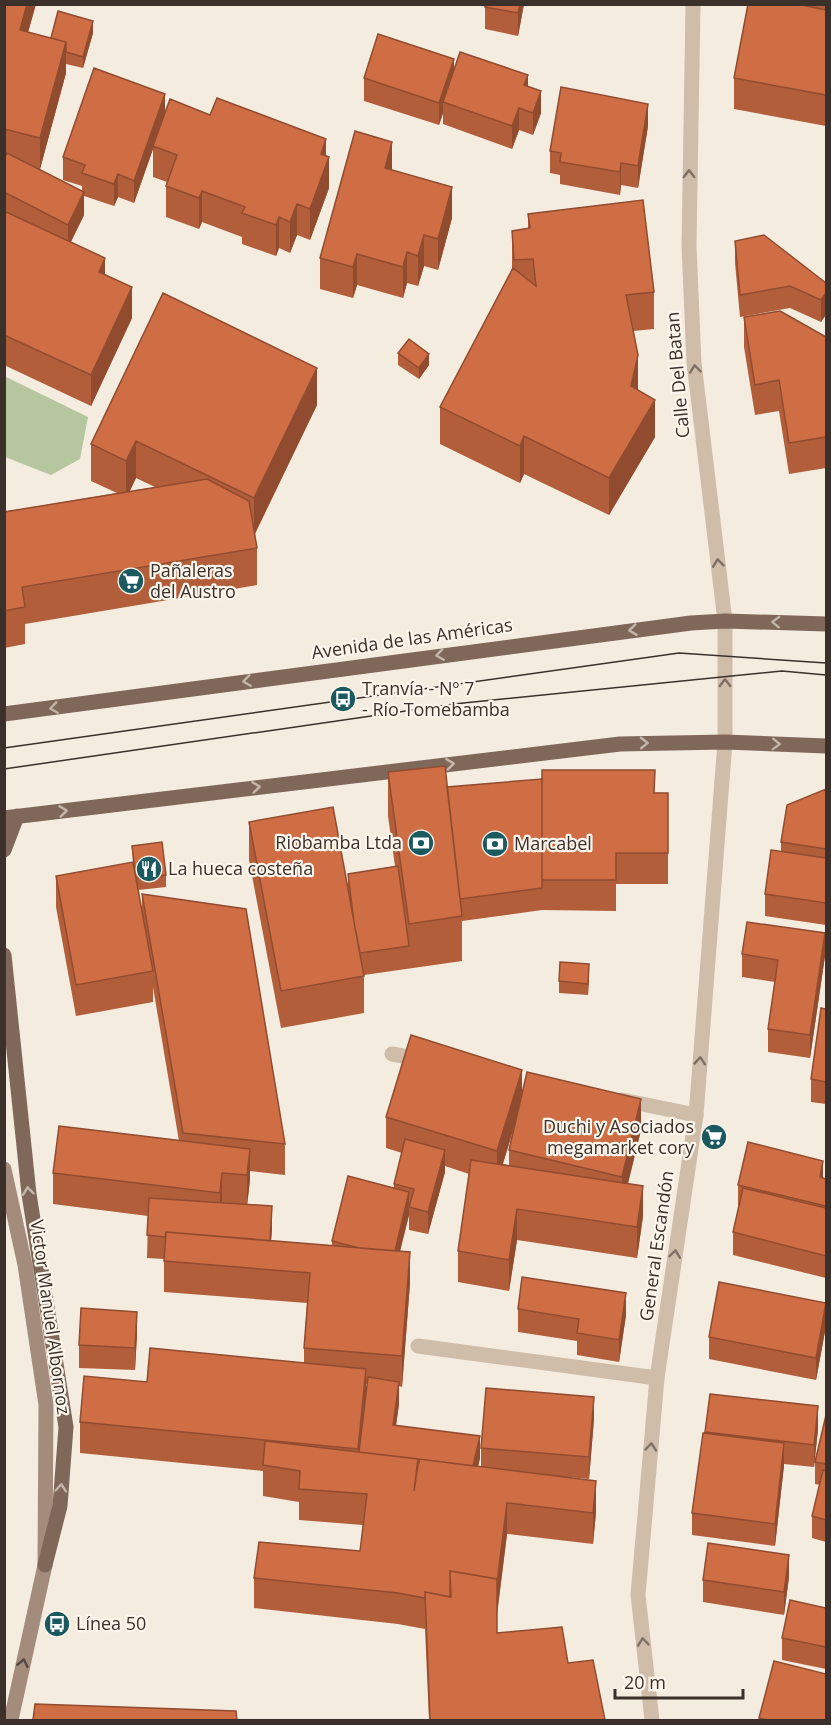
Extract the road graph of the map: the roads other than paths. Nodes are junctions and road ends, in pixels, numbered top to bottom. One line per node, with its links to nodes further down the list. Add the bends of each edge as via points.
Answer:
1 (693, 4): 2 (street, Calle Del Batan, one-way to 1, via 694,363 689,246)
2 (725, 621): 3 (main road, Avenida de las Américas, one-way to 2); 4 (main road, Avenida de las Américas, one-way to 4, via 560,639); 5 (street, Calle Del Batan, one-way to 2)
3 (826, 624)
4 (4, 714)
5 (725, 742): 6 (main road, one-way to 6); 7 (main road, one-way to 5, via 620,744); 13 (street, General Escandón, one-way to 5)
6 (826, 746)
7 (11, 817): 8 (main road)
8 (4, 850)
9 (4, 955): 17 (main road, one-way to 9, via 60,1506 66,1427 28,1194)
10 (392, 1054): 11 (street)
11 (439, 1063)
12 (602, 1096): 13 (street)
13 (696, 1115): 16 (street, General Escandón, one-way to 13)
14 (4, 1169): 17 (main road, Victor Manuel Albornoz, via 25,1265 46,1405)
15 (418, 1346): 16 (street)
16 (657, 1378): 19 (street, General Escandón, one-way to 16, via 638,1595)
17 (45, 1565): 18 (main road, Victor Manuel Albornoz, one-way to 17)
18 (11, 1720)
19 (652, 1720)

